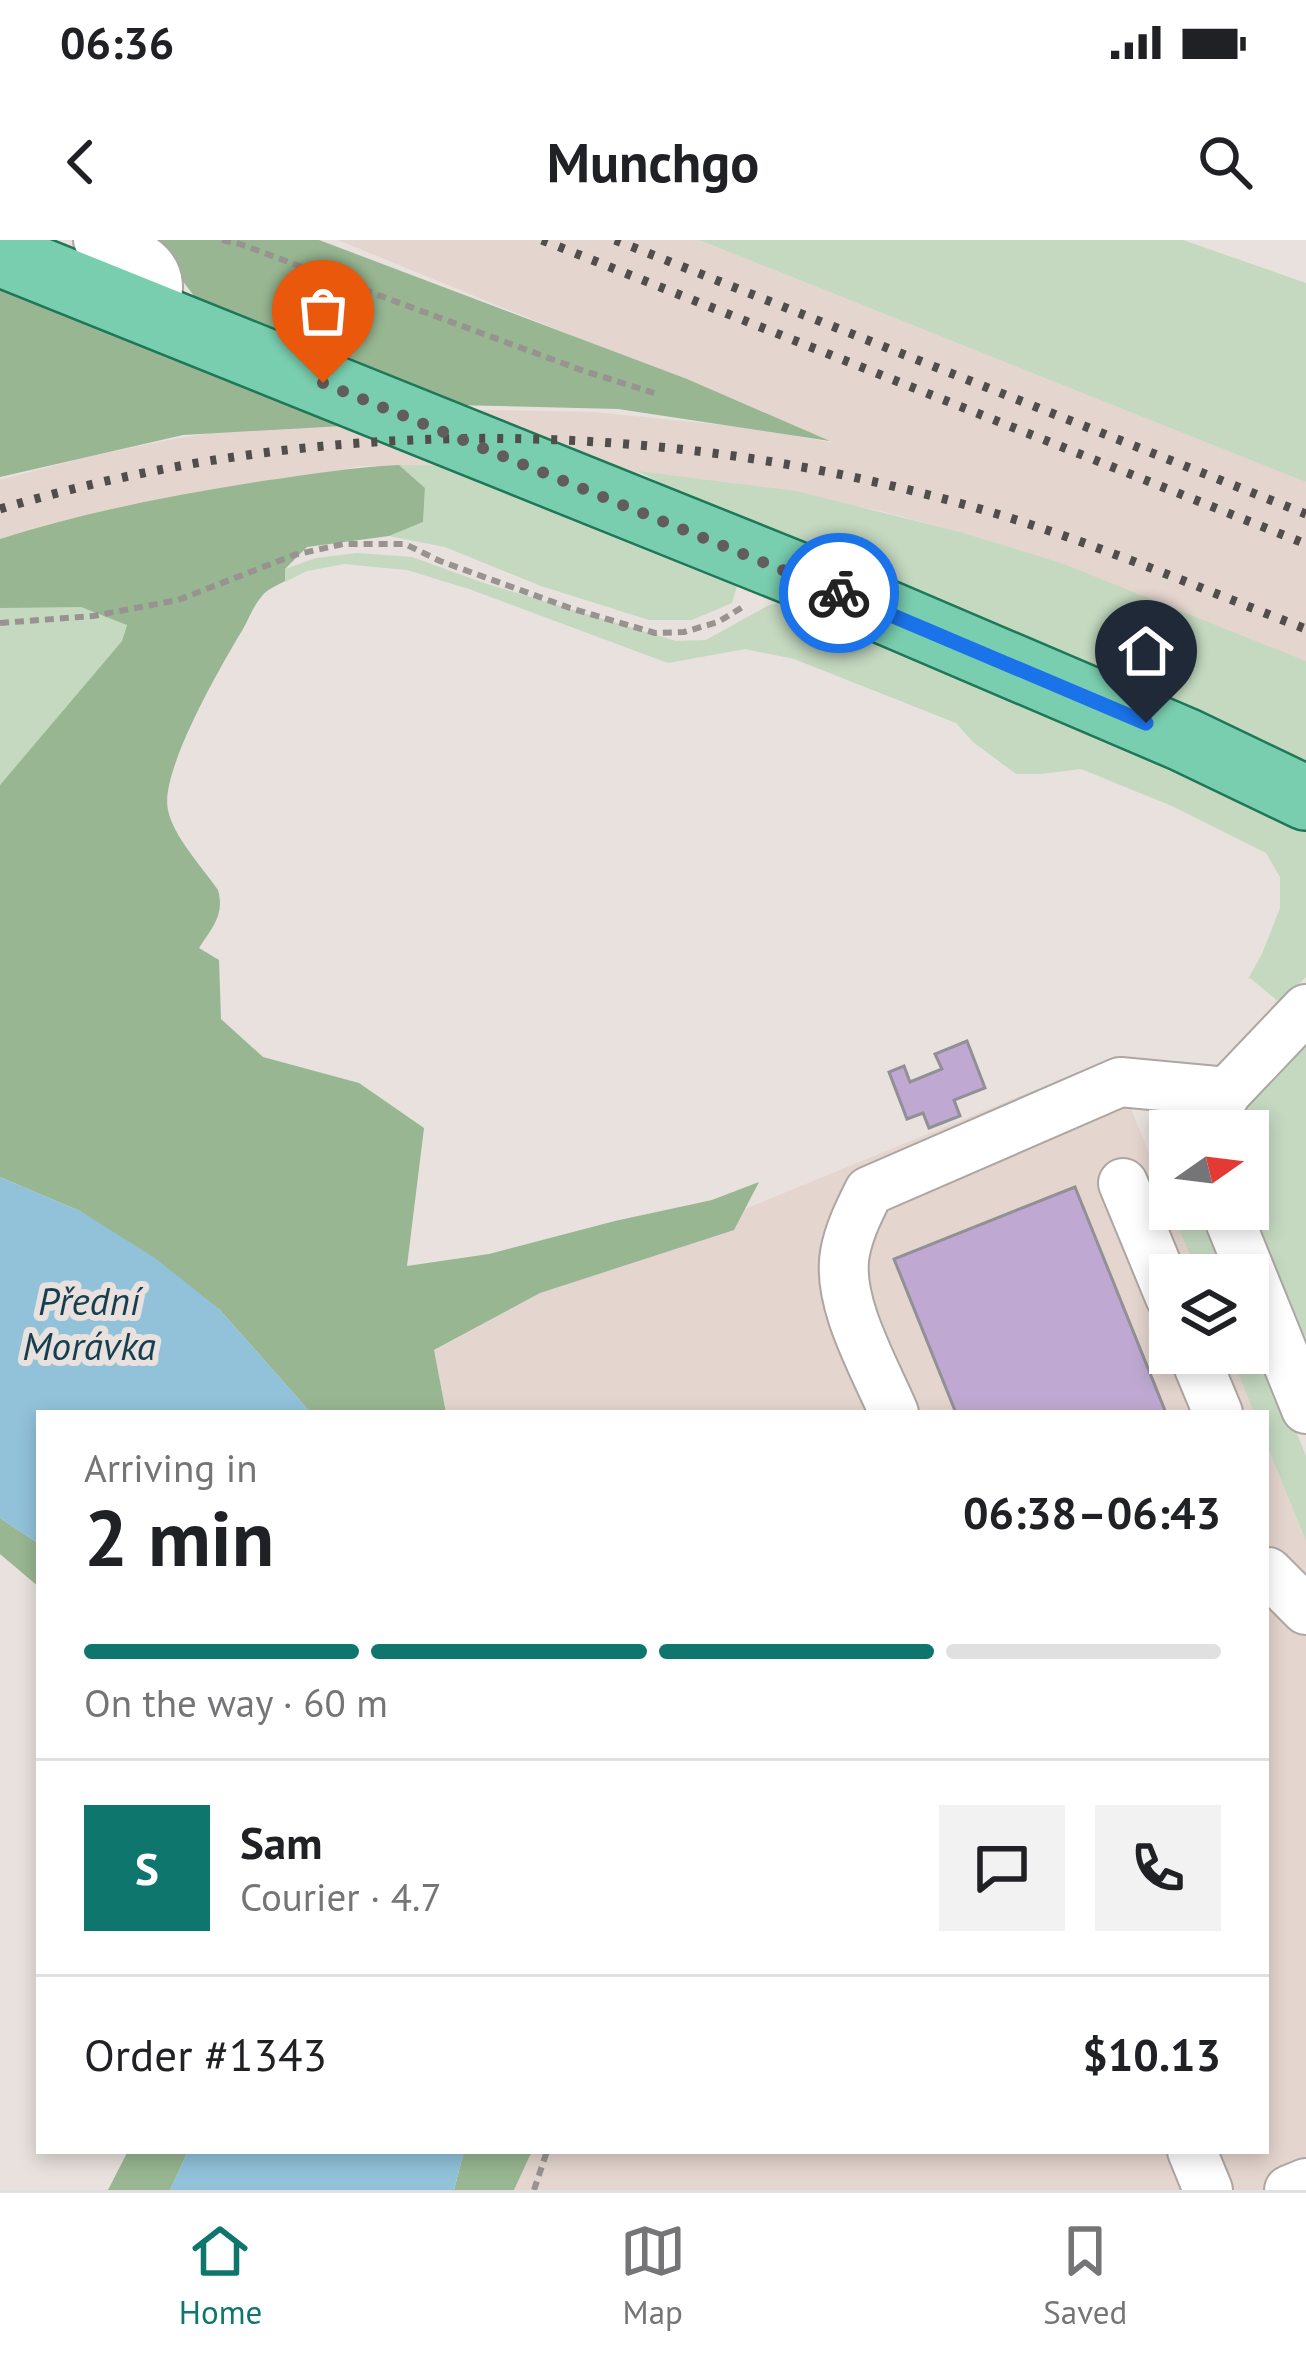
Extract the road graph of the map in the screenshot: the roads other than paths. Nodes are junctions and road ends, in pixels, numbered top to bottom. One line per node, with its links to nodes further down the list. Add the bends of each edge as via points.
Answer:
1 (98, 240): 3 (lane, via 152,268)
2 (0, 254): 3 (main road)
3 (152, 315): 4 (main road, via 794,573)
4 (1306, 798)
5 (1306, 1009): 7 (lane)
6 (1217, 1110): 13 (lane, via 1120,1082 868,1191 844,1256 847,1300)
7 (1221, 1110)
8 (1123, 1183): 10 (lane)
9 (1234, 1230): 12 (lane)
10 (1152, 1254)
11 (1202, 1374): 14 (lane)
12 (1306, 1409)
13 (893, 1410)
14 (1217, 1410)
15 (1269, 1561): 16 (lane)
16 (1306, 1610)
17 (1193, 2154): 19 (lane)
18 (1306, 2183): 20 (lane)
19 (1208, 2190)
20 (1289, 2190)

